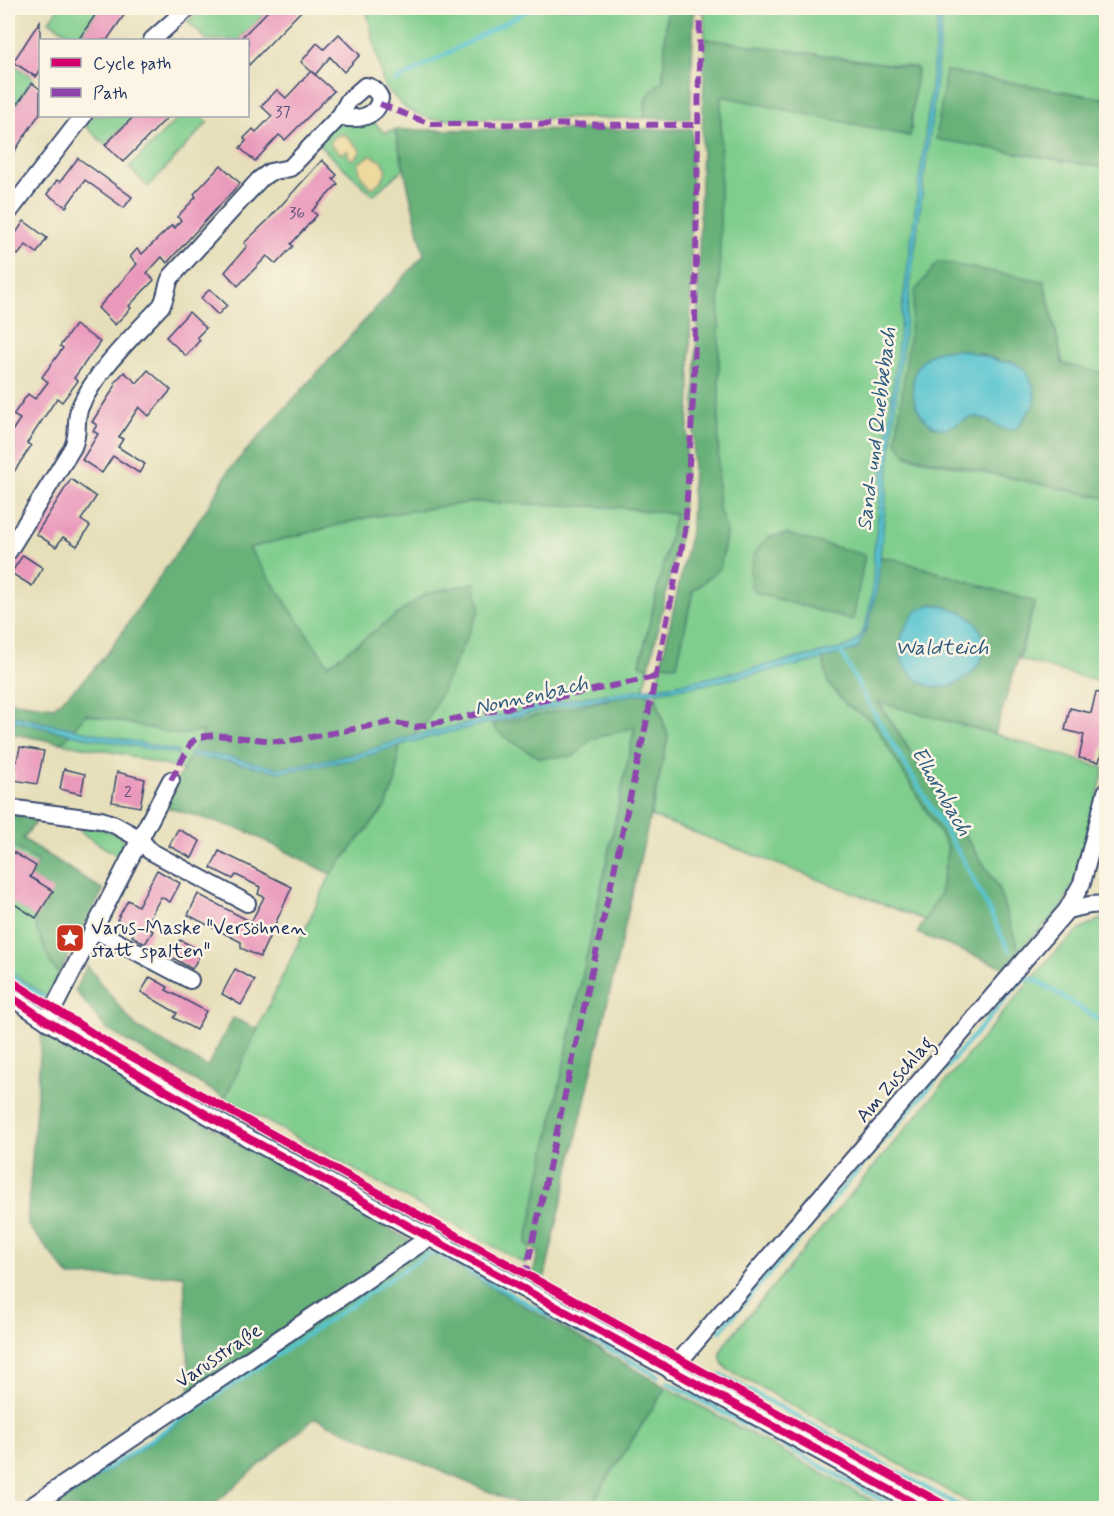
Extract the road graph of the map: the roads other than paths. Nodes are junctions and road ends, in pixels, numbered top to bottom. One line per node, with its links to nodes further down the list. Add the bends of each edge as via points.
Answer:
1 (188, 8): 2 (street)
2 (153, 39)
3 (340, 116): 6 (street, via 290,168 270,172 260,179 171,277 161,306 83,401 73,447)
4 (82, 117): 5 (street)
5 (8, 213)
6 (8, 552)
7 (171, 780): 10 (street)
8 (1107, 792): 13 (street, Am Zuschlag, via 1082,884)
9 (8, 807): 10 (street, via 101,820)
10 (140, 839): 11 (street, via 150,851); 14 (street)
11 (248, 903)
12 (1107, 904): 13 (street)
13 (1067, 910): 19 (street, Am Zuschlag)
14 (93, 929): 15 (street); 17 (street)
15 (190, 980)
16 (8, 995): 17 (street)
17 (47, 1021): 18 (street, via 228,1127)
18 (430, 1237): 19 (street); 20 (street, Varusstraße)
19 (671, 1371): 21 (street)
20 (29, 1509)
21 (923, 1509)

